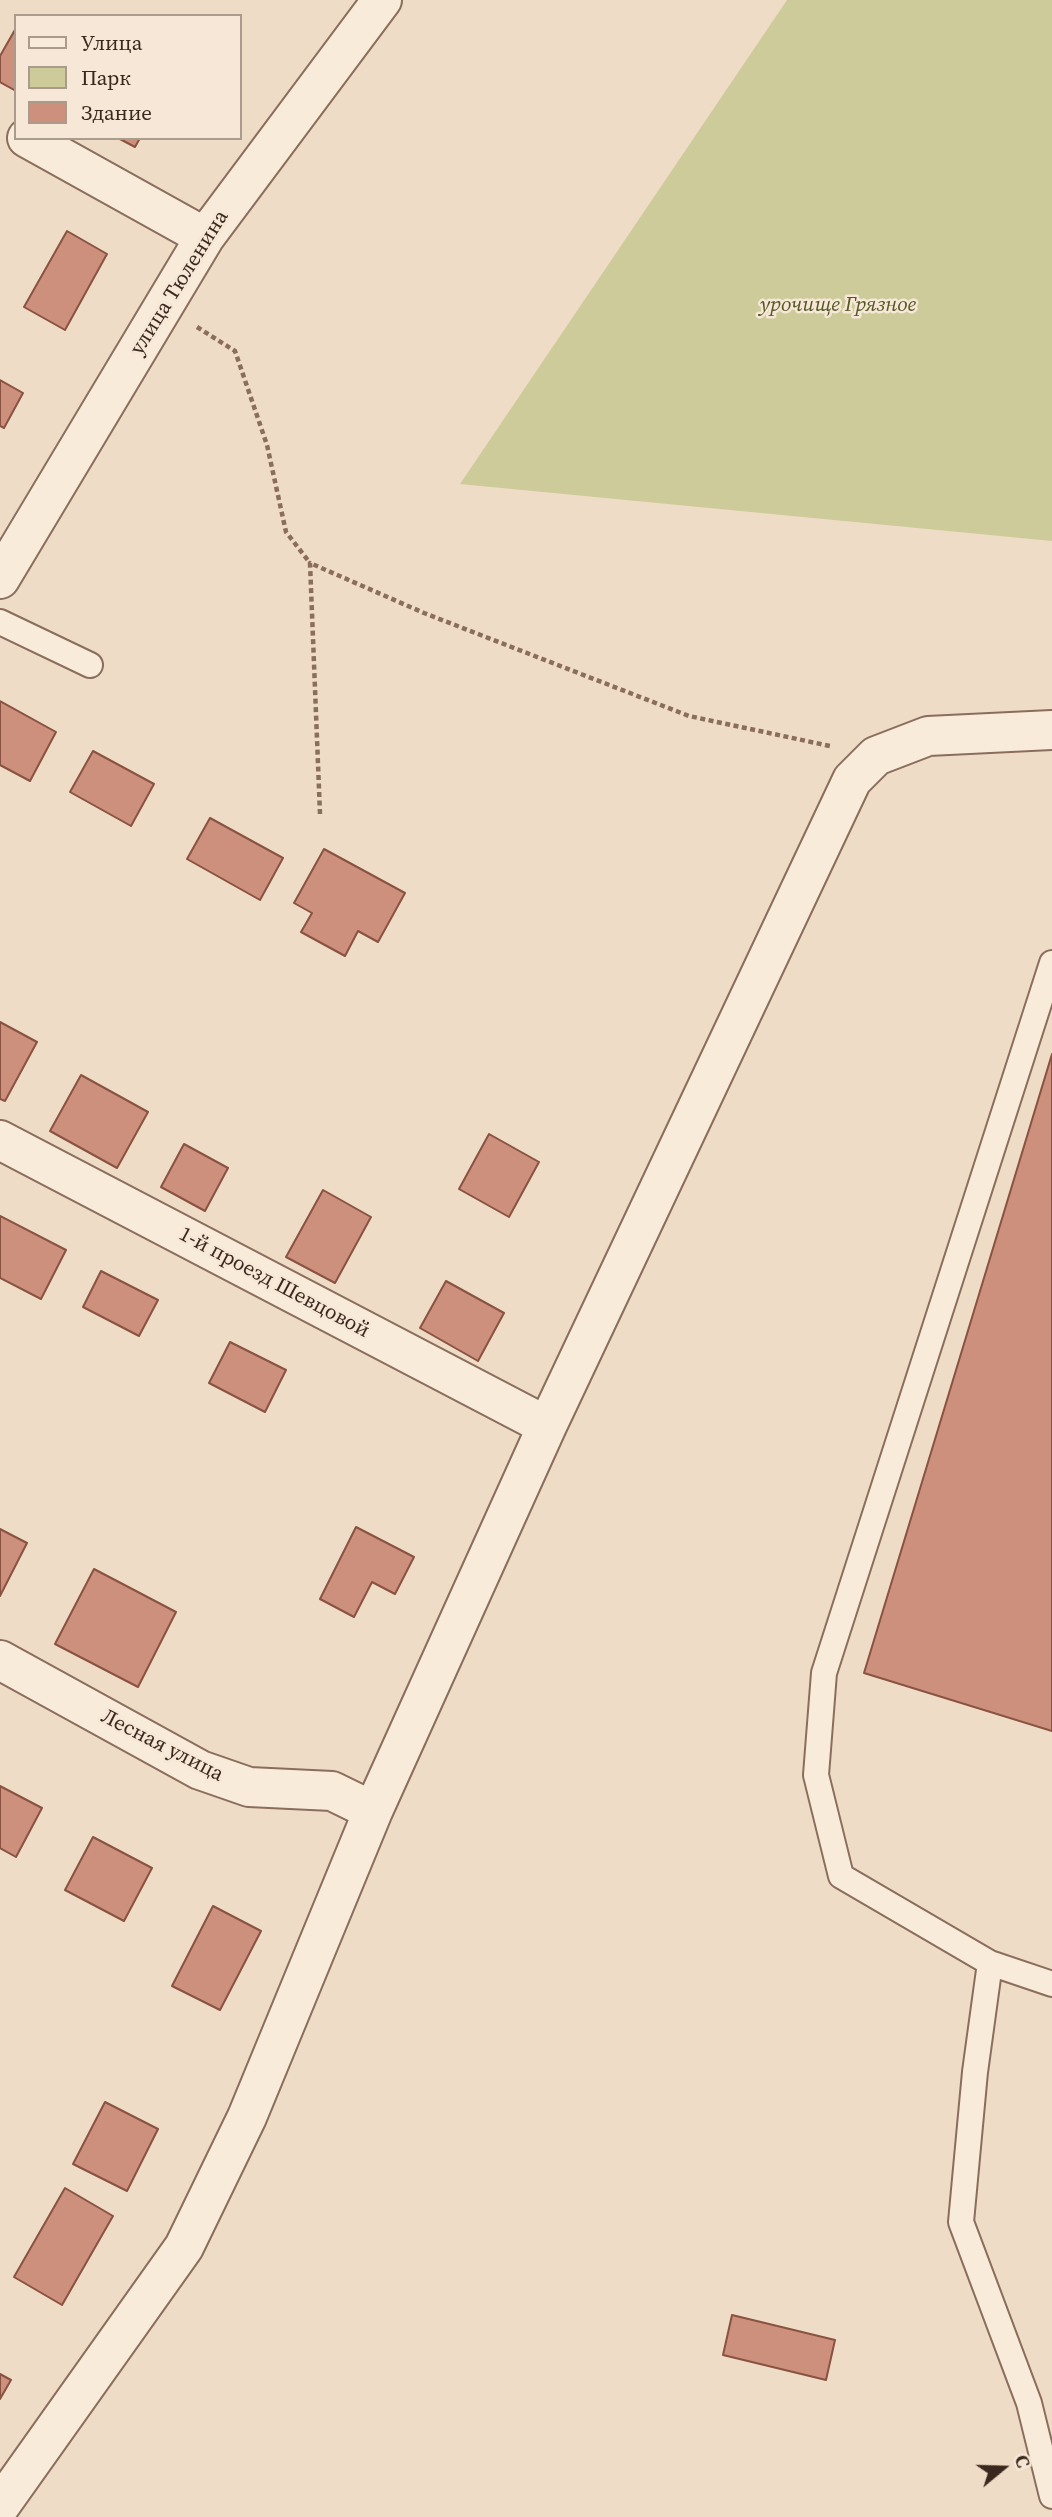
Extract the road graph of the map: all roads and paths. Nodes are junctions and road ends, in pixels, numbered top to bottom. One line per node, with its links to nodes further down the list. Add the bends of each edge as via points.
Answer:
1 (382, 0): 3 (street, улица Тюленина)
2 (31, 140): 3 (street)
3 (205, 237): 4 (street, улица Тюленина)
4 (164, 306): 5 (path, via 235,351 267,445 286,532); 6 (street, улица Тюленина)
5 (310, 563): 10 (path, via 424,613 689,716); 11 (path)
6 (0, 579)
7 (0, 622): 8 (lane)
8 (90, 665)
9 (1052, 730): 10 (street, via 928,736)
10 (876, 756): 14 (street, via 852,780)
11 (320, 814)
12 (1052, 963): 17 (lane, via 824,1673 816,1775 841,1876)
13 (0, 1140): 14 (street, 1-й проезд Шевцовой)
14 (547, 1426): 16 (street)
15 (0, 1660): 16 (street, Лесная улица, via 200,1770 249,1787 331,1791)
16 (373, 1811): 20 (street, via 247,2117 184,2247)
17 (990, 1963): 18 (lane); 19 (lane, via 961,2222 1029,2403)
18 (1052, 1984)
19 (1052, 2496)
20 (0, 2506)

